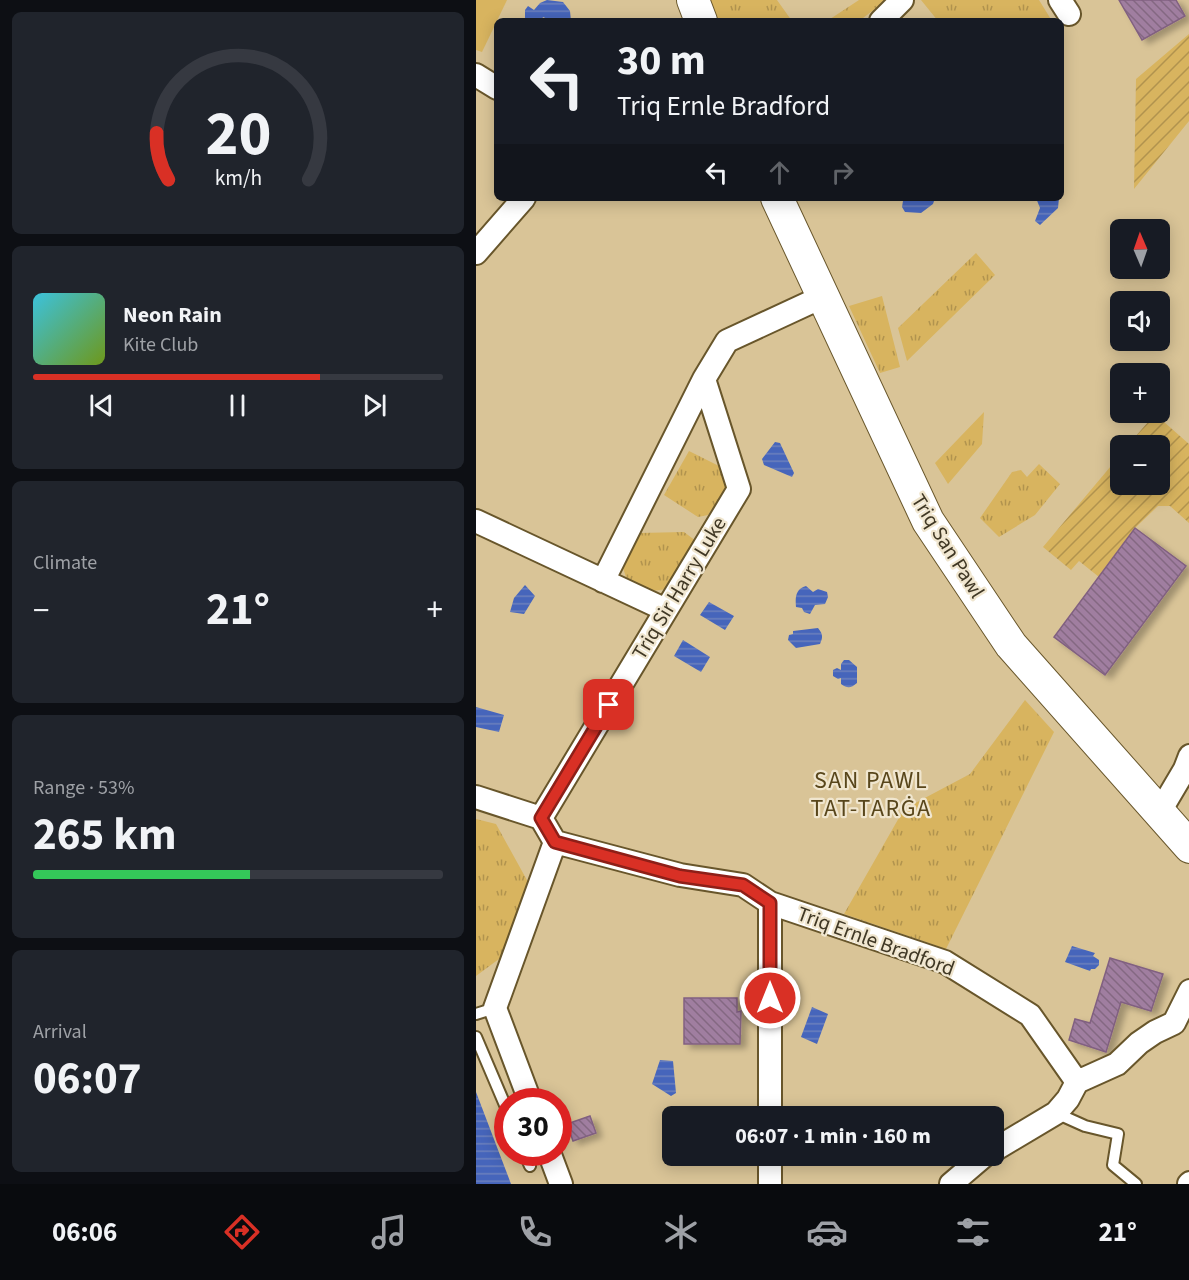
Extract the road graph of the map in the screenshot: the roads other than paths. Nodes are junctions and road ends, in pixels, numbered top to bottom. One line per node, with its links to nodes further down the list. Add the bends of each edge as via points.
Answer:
1 (693, 0): 3 (main road)
2 (902, 0): 4 (street)
3 (700, 18)
4 (884, 18)
5 (476, 75): 6 (street)
6 (494, 86)
7 (521, 201): 9 (street)
8 (778, 201): 10 (main road, Triq San Pawl)
9 (476, 253)
10 (822, 297): 11 (street, via 727,341); 17 (main road, Triq San Pawl, via 928,521 1011,645)
11 (704, 379): 13 (street); 14 (street, Triq Sir Harry Luke, via 739,489)
12 (476, 521): 13 (street)
13 (603, 581): 14 (street)
14 (666, 610): 18 (street, Triq Sir Harry Luke)
15 (1190, 756): 17 (street)
16 (476, 797): 18 (street)
17 (1159, 813): 20 (main road, Triq San Pawl)
18 (541, 818): 19 (street)
19 (555, 842): 21 (street, Triq Ernle Bradford, via 680,876 743,885); 23 (street)
20 (1190, 847)
21 (770, 903): 25 (street, Triq Ernle Bradford, via 945,962 1030,1015); 28 (street)
22 (1190, 991): 25 (street, via 1174,1023 1139,1042 1116,1064)
23 (486, 1011): 27 (street)
24 (476, 1037): 26 (lane)
25 (1077, 1082): 29 (street)
26 (498, 1088)
27 (524, 1088)
28 (770, 1106)
29 (1056, 1113): 30 (street); 37 (lane, via 1085,1126 1118,1134 1113,1165)
30 (1004, 1144)
31 (554, 1166): 34 (street)
32 (770, 1166): 35 (street)
33 (972, 1166): 36 (street)
34 (561, 1184)
35 (770, 1184)
36 (951, 1184)
37 (1136, 1184)

